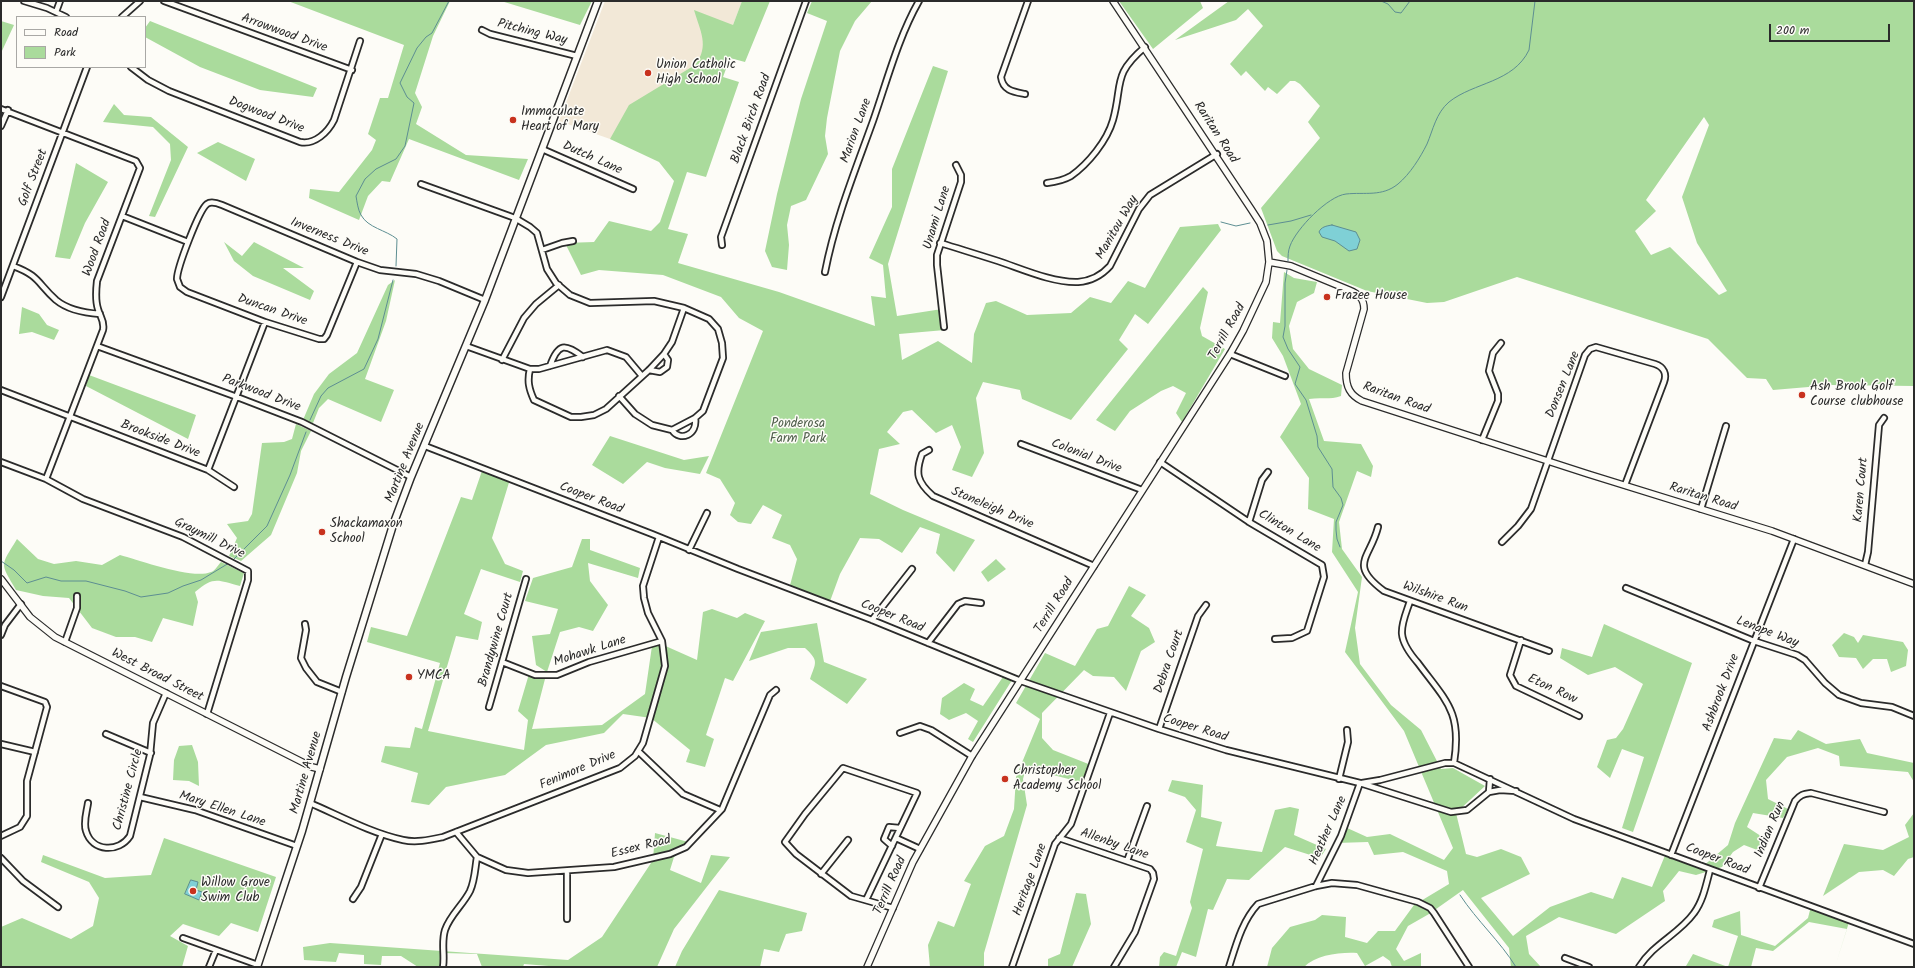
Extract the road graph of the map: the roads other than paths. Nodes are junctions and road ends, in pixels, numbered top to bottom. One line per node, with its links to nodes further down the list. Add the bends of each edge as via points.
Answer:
1 (24, 1): 10 (street)
2 (60, 1): 10 (street)
3 (140, 1): 12 (street)
4 (164, 1): 19 (street, Arrowwood Drive)
5 (598, 1): 16 (main road, Martine Avenue)
6 (806, 1): 36 (street, Black Birch Road, via 722,237)
7 (919, 1): 41 (street, Marion Lane, via 902,36 856,165 835,229)
8 (1028, 1): 20 (street, via 1001,77 1008,90)
9 (1113, 1): 15 (street, Raritan Road)
10 (56, 12): 11 (street)
11 (64, 16)
12 (123, 16)
13 (482, 30): 16 (street, Pitching Way)
14 (360, 41): 19 (street, Dogwood Drive)
15 (1145, 47): 26 (street, Raritan Road); 29 (street, via 1133,57 1123,72 1112,122 1098,147 1070,176)
16 (577, 56): 25 (main road, Martine Avenue)
17 (87, 68): 24 (street, Golf Street)
18 (132, 68): 19 (street, Dogwood Drive, via 169,91 304,143 313,142 330,129)
19 (352, 70)
20 (1025, 94)
21 (1, 108): 22 (street, Wood Road)
22 (8, 110): 23 (street); 24 (street, Wood Road)
23 (1, 126)
24 (63, 132): 31 (street, Wood Road, via 138,163 139,172); 40 (street, Golf Street)
25 (542, 149): 30 (street, Dutch Lane); 32 (main road, Martine Avenue)
26 (1216, 154): 35 (street, Manitou Way, via 1150,195 1139,210 1110,266 1100,275 1087,281 1060,280 1022,270); 39 (street, Raritan Road, via 1260,223 1267,241)
27 (956, 165): 35 (street, Unami Lane, via 961,182)
28 (421, 184): 32 (street)
29 (1047, 184)
30 (632, 189)
31 (122, 216): 34 (street); 47 (street, Wood Road, via 97,280 97,305)
32 (516, 219): 37 (street, via 537,233); 45 (main road, Martine Avenue)
33 (573, 241): 37 (street)
34 (188, 242): 38 (street, Inverness Drive, via 205,206 216,203); 48 (street, Duncan Drive, via 177,275 180,287)
35 (940, 242): 49 (street, Unami Lane, via 937,265)
36 (722, 245)
37 (542, 250): 42 (street, via 548,269)
38 (356, 262): 45 (street, Inverness Drive, via 380,270 416,274); 48 (street, Duncan Drive, via 324,339)
39 (1269, 262): 54 (street, Terrill Road, via 1261,294); 70 (street, Raritan Road, via 1290,266 1354,292 1362,299 1364,309 1346,373 1348,388 1353,395 1380,408)
40 (12, 266): 43 (street, Golf Street); 47 (street, via 36,277 63,305 81,312)
41 (825, 272)
42 (559, 285): 46 (street, via 570,295 590,302 654,301); 56 (street, via 524,318)
43 (2, 289): 44 (street, Golf Street)
44 (1, 297)
45 (485, 300): 52 (main road, Martine Avenue)
46 (684, 308): 53 (street, via 672,342); 66 (street, via 709,319 718,329 722,343 723,358 703,411)
47 (100, 314): 51 (street, Wood Road, via 104,326)
48 (265, 322): 64 (street, Brookside Drive)
49 (944, 327)
50 (1501, 344): 70 (street, via 1493,353 1489,370 1498,401)
51 (97, 346): 64 (street, Parkwood Drive); 65 (street, Wood Road)
52 (466, 346): 56 (street); 72 (main road, Martine Avenue)
53 (664, 354): 59 (street); 59 (street, via 668,360 667,367 660,372)
54 (1230, 354): 61 (street); 76 (street, Terrill Road)
55 (583, 357): 57 (street); 57 (street, via 573,349 559,349 554,354); 60 (street, via 607,350 626,357)
56 (502, 360): 58 (street)
57 (550, 366): 58 (street)
58 (530, 369): 63 (street, via 528,378 534,400 571,416 594,415 606,409)
59 (649, 370): 60 (street)
60 (642, 376): 63 (street)
61 (1286, 376)
62 (1, 390): 65 (street, Brookside Drive)
63 (619, 396): 69 (street, via 635,414 652,425)
64 (237, 397): 77 (street, Brookside Drive); 79 (street, Parkwood Drive, via 302,422)
65 (71, 417): 77 (street, Brookside Drive); 80 (street, Wood Road)
66 (695, 418): 69 (street); 69 (street, via 694,430 688,435 681,436)
67 (1884, 418): 92 (street, Karen Court, via 1879,425)
68 (1726, 426): 84 (street)
69 (672, 430)
70 (1482, 440): 74 (street, Raritan Road)
71 (1021, 444): 83 (street, Colonial Drive)
72 (425, 446): 79 (main road, Martine Avenue); 88 (street, Cooper Road)
73 (929, 450): 93 (street, Stoneleigh Drive, via 922,454 917,467 920,480 933,496)
74 (1546, 460): 81 (street, Raritan Road); 81 (street, Donsen Lane, via 1587,352 1600,347 1656,364 1664,370 1665,380); 90 (street, Donsen Lane, via 1531,509)
75 (1, 462): 80 (street)
76 (1160, 462): 83 (street, Terrill Road); 86 (street, Clinton Lane)
77 (208, 470): 82 (street)
78 (1268, 472): 86 (street, via 1262,480)
79 (411, 477): 118 (main road, Martine Avenue, via 376,577)
80 (46, 479): 122 (street, Graymill Drive, via 73,495 183,537 248,571)
81 (1625, 485): 84 (street, Raritan Road)
82 (234, 487)
83 (1142, 490): 93 (street, Terrill Road)
84 (1701, 509): 89 (street, Raritan Road)
85 (707, 513): 91 (street)
86 (1249, 522): 107 (street, Clinton Lane, via 1324,568 1324,577 1307,631 1292,638)
87 (1378, 527): 100 (street, Wilshire Run, via 1375,539 1364,558 1366,574 1384,591)
88 (660, 537): 91 (street, Cooper Road); 109 (street, Fenimore Drive, via 643,586 648,613)
89 (1794, 539): 92 (street, Raritan Road); 110 (street, Ashbrook Drive)
90 (1502, 542)
91 (689, 550): 104 (street, Cooper Road)
92 (1865, 565): 97 (street, Raritan Road)
93 (1094, 566): 115 (street, Terrill Road)
94 (912, 569): 104 (street)
95 (1, 579): 102 (street, West Broad Street)
96 (526, 579): 114 (street, Brandywine Court)
97 (1914, 584)
98 (1626, 588): 110 (street, Lenape Way)
99 (77, 596): 111 (street, via 77,608)
100 (1410, 601): 108 (street, Wilshire Run); 134 (street, via 1403,626 1403,637 1411,654 1446,700 1454,717 1457,742)
101 (980, 603): 112 (street, via 965,601 958,604)
102 (20, 604): 106 (street); 111 (street, West Broad Street, via 41,627)
103 (1206, 605): 125 (street, Debra Court, via 1198,617)
104 (872, 620): 112 (street, Cooper Road)
105 (305, 624): 118 (street, via 301,658 306,668 317,682)
106 (1, 635)
107 (1275, 639)
108 (1521, 640): 113 (street, Wilshire Run); 123 (street, Eton Row, via 1510,675 1516,686)
109 (662, 641): 114 (street, Mohawk Lane, via 552,675 535,674); 130 (street, Fenimore Drive, via 665,666 643,743)
110 (1754, 641): 124 (street, Lenape Way, via 1805,660 1839,695); 159 (street, Ashbrook Drive)
111 (65, 642): 119 (street, West Broad Street)
112 (928, 643): 115 (street, Cooper Road)
113 (1549, 650)
114 (502, 662): 120 (street, Brandywine Court)
115 (1021, 681): 121 (street, Cooper Road); 133 (street, Terrill Road)
116 (1, 686): 131 (street, via 47,704)
117 (776, 690): 147 (street, Essex Road, via 770,695)
118 (342, 692): 135 (main road, Martine Avenue)
119 (166, 693): 122 (street, West Broad Street); 132 (street, Christine Circle, via 153,723)
120 (488, 707)
121 (1110, 713): 125 (street, Cooper Road); 154 (street, Heritage Lane, via 1071,824)
122 (207, 714): 135 (street, West Broad Street)
123 (1579, 716)
124 (1914, 716)
125 (1159, 730): 136 (street, Cooper Road)
126 (1346, 730): 136 (street, via 1348,742)
127 (106, 734): 132 (street)
128 (900, 734): 133 (street, via 920,726 931,730)
129 (1, 744): 131 (street)
130 (638, 751): 147 (street, via 683,794); 150 (street, Fenimore Drive, via 620,768)
131 (35, 752): 152 (street, via 27,780 27,816 20,827)
132 (151, 753): 143 (street, Christine Circle)
133 (972, 756): 158 (street, Terrill Road)
134 (1454, 763): 137 (street, Cooper Road); 138 (street, Cooper Road, via 1445,763)
135 (320, 769): 145 (main road, Martine Avenue)
136 (1339, 779): 139 (street, Cooper Road)
137 (1490, 779): 141 (street, Cooper Road); 142 (street)
138 (1380, 780): 139 (street, Cooper Road); 140 (street)
139 (1360, 783): 140 (street, Cooper Road); 166 (street, Heather Lane, via 1341,836)
140 (1381, 791): 142 (street, Cooper Road, via 1442,810 1458,812 1473,807)
141 (1516, 791): 142 (street, Cooper Road); 159 (street, Cooper Road, via 1574,818)
142 (1489, 792)
143 (140, 797): 144 (street, Christine Circle, via 130,836 122,845 112,848 98,845 88,837 85,822); 156 (street, Mary Ellen Lane, via 195,810)
144 (88, 802)
145 (310, 803): 151 (street, Fenimore Drive); 156 (main road, Martine Avenue)
146 (1147, 806): 162 (street)
147 (720, 810): 164 (street, Essex Road, via 686,847 670,854 614,867)
148 (1884, 812): 167 (street, Indian Run, via 1811,794 1798,796)
149 (900, 828): 153 (street); 157 (street, via 889,827 884,838); 165 (street, via 917,793 843,768 785,842)
150 (456, 832): 151 (street, Fenimore Drive, via 423,841 404,840); 160 (street, Essex Road)
151 (382, 834): 168 (street)
152 (1, 836)
153 (896, 838): 157 (street); 158 (street)
154 (1059, 838): 162 (street, Allenby Lane); 181 (street, Heritage Lane)
155 (848, 840): 165 (street)
156 (297, 846): 177 (main road, Martine Avenue)
157 (892, 846): 169 (street)
158 (920, 849): 171 (street, Terrill Road)
159 (1671, 855): 163 (street, Cooper Road)
160 (477, 857): 164 (street, Essex Road, via 506,870 528,873); 179 (street, via 474,880 469,892 446,929)
161 (1, 858): 170 (street, via 23,881)
162 (1127, 861): 182 (street, Allenby Lane, via 1150,869 1154,879 1135,932)
163 (1710, 870): 167 (street, Cooper Road); 186 (street, via 1700,904 1694,914 1652,950)
164 (567, 872): 172 (street)
165 (821, 874): 169 (street, via 851,896)
166 (1316, 886): 183 (street, via 1258,904 1243,927); 184 (street, via 1332,882 1345,883 1425,905 1434,913)
167 (1759, 888): 174 (street, Cooper Road)
168 (353, 899)
169 (866, 900): 171 (street)
170 (58, 907)
171 (893, 908): 180 (street, Terrill Road)
172 (567, 919)
173 (183, 938): 175 (street)
174 (1914, 944)
175 (216, 950): 177 (street); 178 (street)
176 (1565, 958): 185 (street)
177 (257, 966)
178 (210, 967)
179 (443, 967)
180 (867, 967)
181 (1012, 967)
182 (1114, 967)
183 (1229, 967)
184 (1469, 967)
185 (1589, 967)
186 (1639, 967)

